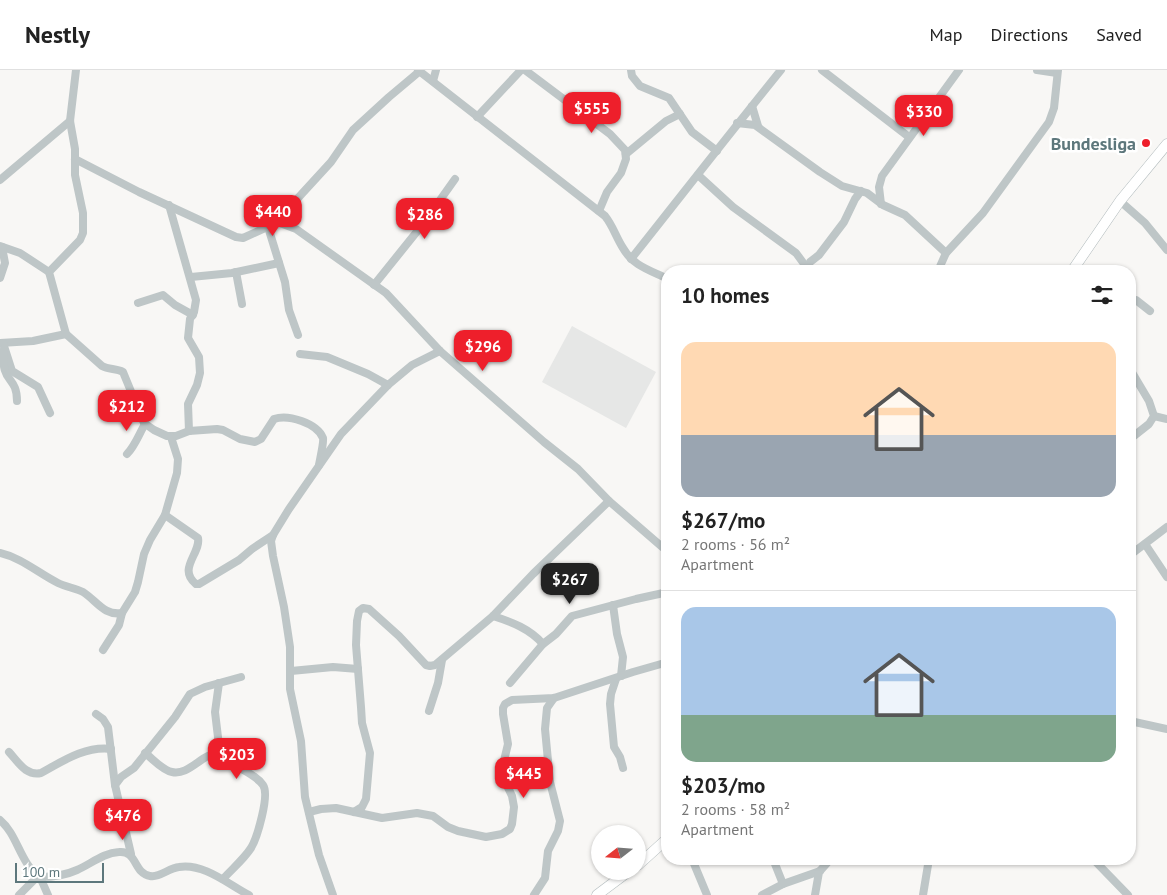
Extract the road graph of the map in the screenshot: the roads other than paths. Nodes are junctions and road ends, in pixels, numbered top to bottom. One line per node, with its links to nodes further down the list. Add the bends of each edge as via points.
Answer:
1 (76, 70): 15 (street)
2 (436, 70): 11 (street)
3 (523, 70): 14 (street); 21 (street, via 610,134)
4 (631, 70): 13 (street, via 640,86 669,98)
5 (781, 70): 12 (street)
6 (822, 70): 18 (street)
7 (959, 70): 18 (street)
8 (1036, 70): 10 (street)
9 (419, 71): 11 (street); 31 (street, via 353,130 331,162 298,198)
10 (1057, 72): 38 (street, via 1054,108 1048,122 983,213)
11 (433, 82): 14 (street)
12 (752, 106): 16 (street); 17 (street)
13 (680, 114): 20 (street, via 692,132); 21 (street, via 666,121)
14 (477, 117): 32 (street)
15 (70, 121): 22 (street); 25 (street)
16 (737, 123): 17 (street); 20 (street)
17 (758, 126): 27 (street, via 828,177 849,189)
18 (909, 137): 26 (street)
19 (1167, 144): 28 (main road)
20 (717, 151): 23 (street)
21 (626, 154): 32 (street, via 621,173)
22 (74, 159): 30 (street); 45 (street, via 83,233 76,245)
23 (698, 175): 39 (street); 41 (street, via 733,207 796,253)
24 (454, 179): 50 (street, via 423,224)
25 (0, 180)
26 (880, 181): 27 (street); 29 (street)
27 (863, 192): 29 (street); 42 (street, via 855,199 844,222)
28 (1120, 202): 37 (street, via 1145,223); 44 (main road)
29 (881, 204): 38 (street, via 913,221)
30 (169, 205): 34 (street, via 236,237 250,236); 48 (street)
31 (293, 211): 33 (street); 35 (street)
32 (598, 211): 39 (street, via 610,222)
33 (280, 223): 34 (street); 35 (street)
34 (268, 227): 40 (street)
35 (298, 231): 50 (street)
36 (1, 246): 45 (street, via 20,253); 49 (street, via 5,263)
37 (1166, 248)
38 (946, 253): 43 (street)
39 (631, 259): 47 (street, via 640,267)
40 (278, 263): 46 (street); 57 (street)
41 (804, 265)
42 (808, 265)
43 (941, 265)
44 (1076, 265)
45 (49, 272): 56 (street)
46 (236, 272): 48 (street); 53 (street)
47 (661, 276)
48 (191, 277): 55 (street, via 196,300)
49 (0, 278)
50 (374, 284): 59 (street)
51 (1136, 300): 54 (street)
52 (138, 303): 55 (street, via 164,295)
53 (242, 304)
54 (1150, 311)
55 (193, 315): 68 (street, via 188,338 199,357 200,373 188,404)
56 (66, 334): 58 (street); 67 (street, via 102,366 123,372)
57 (298, 335)
58 (2, 345): 63 (street, via 0,367 16,389); 64 (street, via 12,371 38,387)
59 (440, 350): 62 (street, via 412,366); 75 (street, via 578,469)
60 (300, 354): 62 (street, via 327,357)
61 (1136, 380): 65 (street)
62 (388, 386): 69 (street)
63 (17, 401)
64 (50, 413)
65 (1154, 416): 66 (street); 70 (street)
66 (1167, 419)
67 (146, 424): 71 (street); 73 (street)
68 (189, 431): 71 (street); 72 (street, via 223,430 255,442 261,439 274,419 292,418 310,424)
69 (341, 434): 72 (street); 74 (street)
70 (1136, 435)
71 (171, 437): 76 (street, via 179,464)
72 (324, 440): 74 (street)
73 (127, 454)
74 (319, 465): 78 (street)
75 (609, 501): 80 (street); 87 (street)
76 (165, 515): 78 (street, via 198,538 199,544 189,568 196,584 239,560); 86 (street, via 150,540 138,582)
77 (1167, 527): 79 (street)
78 (273, 535): 93 (street, via 271,541 284,607)
79 (1145, 544): 81 (street); 83 (street)
80 (661, 546)
81 (1136, 551)
82 (0, 553): 86 (street, via 60,584 78,589 105,611)
83 (1167, 577)
84 (661, 594): 85 (street)
85 (613, 605): 88 (street, via 572,616); 95 (street, via 616,634 622,650 623,667)
86 (122, 613): 89 (street, via 119,625)
87 (493, 616): 88 (street, via 526,629); 90 (street)
88 (543, 644): 97 (street)
89 (103, 650)
90 (442, 660): 92 (street, via 426,665 369,609 363,608 357,622); 99 (street)
91 (661, 664): 95 (street)
92 (358, 669): 93 (street); 110 (street, via 362,723 370,753 366,799)
93 (291, 672): 109 (street, via 290,689 301,741)
94 (240, 678): 96 (street)
95 (618, 678): 98 (street); 107 (street, via 610,704 614,747)
96 (219, 683): 105 (street, via 190,694); 106 (street, via 215,712)
97 (510, 683)
98 (554, 698): 110 (street, via 512,700 503,708 508,744 502,773 514,807 512,824 502,834 486,837 458,831 433,816 417,812 382,818); 129 (street, via 547,708 545,729 550,782 560,821 548,851 545,878)
99 (429, 711)
100 (96, 714): 103 (street, via 108,727)
101 (1136, 722): 102 (street)
102 (1167, 729)
103 (111, 749): 104 (street, via 88,750 35,774 26,771); 108 (street)
104 (9, 752)
105 (145, 754): 106 (street, via 173,773 184,771 212,754); 108 (street)
106 (220, 754): 122 (street, via 227,762 254,776 265,788 266,795 251,848)
107 (623, 768)
108 (115, 785): 113 (street)
109 (309, 812): 110 (street, via 329,808); 128 (street)
110 (354, 812)
111 (0, 820): 121 (street)
112 (661, 844): 114 (main road)
113 (131, 854): 121 (street, via 112,853 76,871); 122 (street, via 148,876 181,866 203,870)
114 (646, 857)
115 (694, 865): 131 (street)
116 (775, 865): 124 (street)
117 (824, 865): 120 (street)
118 (928, 865): 134 (street)
119 (1099, 865): 135 (street)
120 (820, 871): 124 (street); 133 (street)
121 (39, 877): 125 (street); 126 (street)
122 (223, 879): 127 (street)
123 (617, 880): 130 (main road)
124 (783, 884): 132 (street)
125 (19, 895)
126 (48, 895)
127 (249, 895)
128 (333, 895)
129 (534, 895)
130 (597, 895)
131 (706, 895)
132 (762, 895)
133 (815, 895)
134 (923, 895)
135 (1128, 895)

